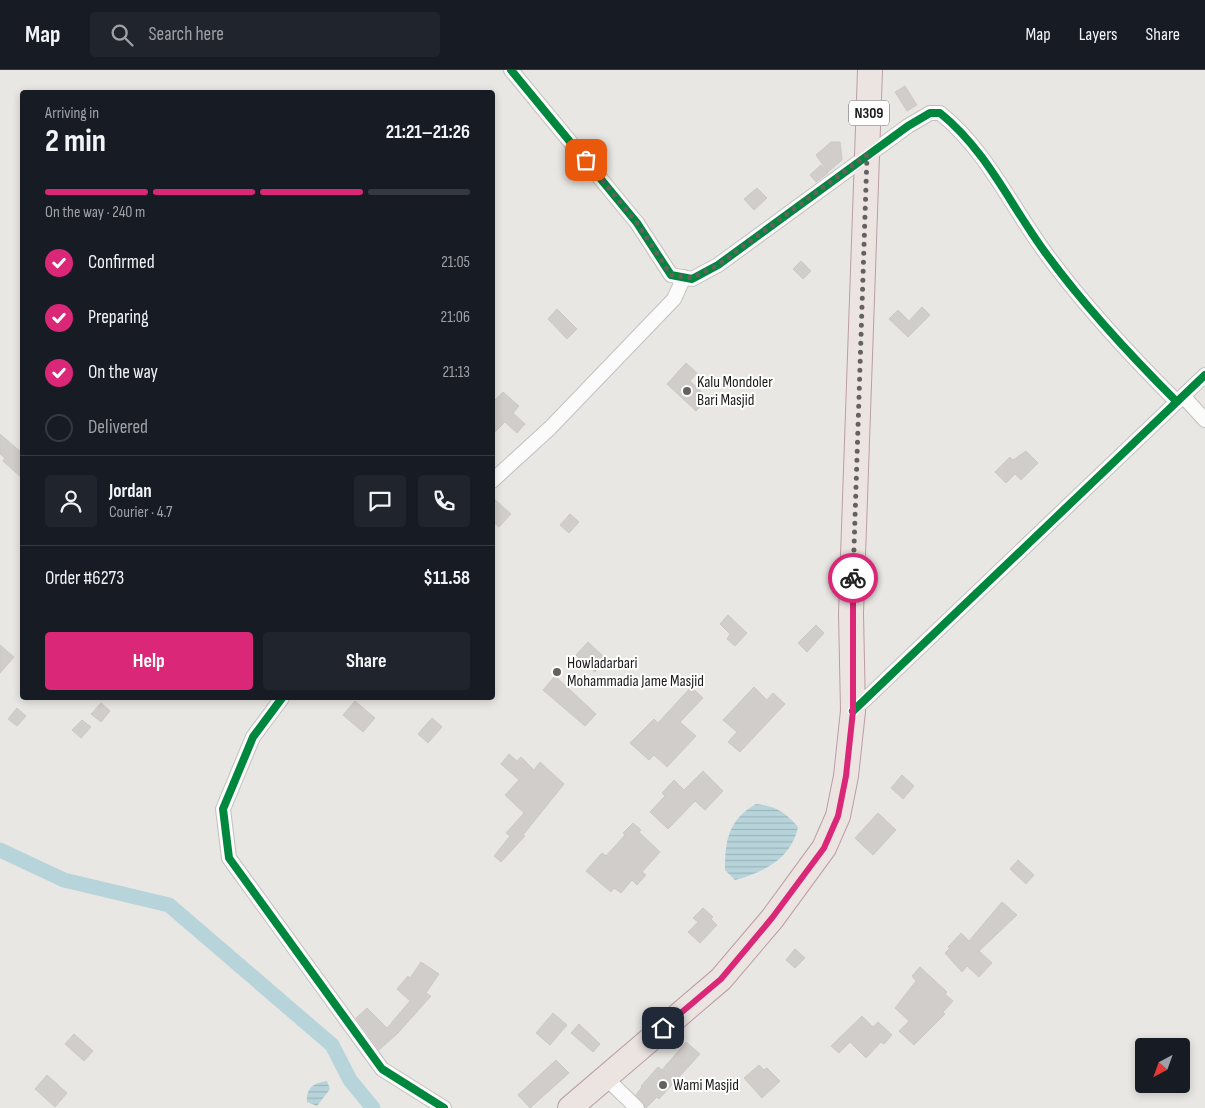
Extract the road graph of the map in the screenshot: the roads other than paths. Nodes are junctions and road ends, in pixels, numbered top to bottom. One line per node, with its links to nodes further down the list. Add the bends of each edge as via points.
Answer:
1 (512, 70): 4 (street, via 637,223 671,275)
2 (870, 70): 3 (highway, N309)
3 (867, 155): 4 (street, via 718,265 692,278); 6 (street, via 930,113 940,113 958,128 990,167 1031,233 1066,280 1138,363); 10 (highway, N309, via 851,613)
4 (684, 277): 8 (street, via 674,300 550,428)
5 (1205, 376): 6 (street)
6 (1180, 399): 7 (street); 10 (street)
7 (1205, 420)
8 (495, 478)
9 (281, 700): 12 (street, via 253,737 223,809 229,858 382,1069)
10 (853, 711): 11 (highway, N309, via 838,816 824,848 721,979)
11 (606, 1078): 13 (highway, N309); 14 (street)
12 (444, 1108)
13 (570, 1108)
14 (637, 1108)

